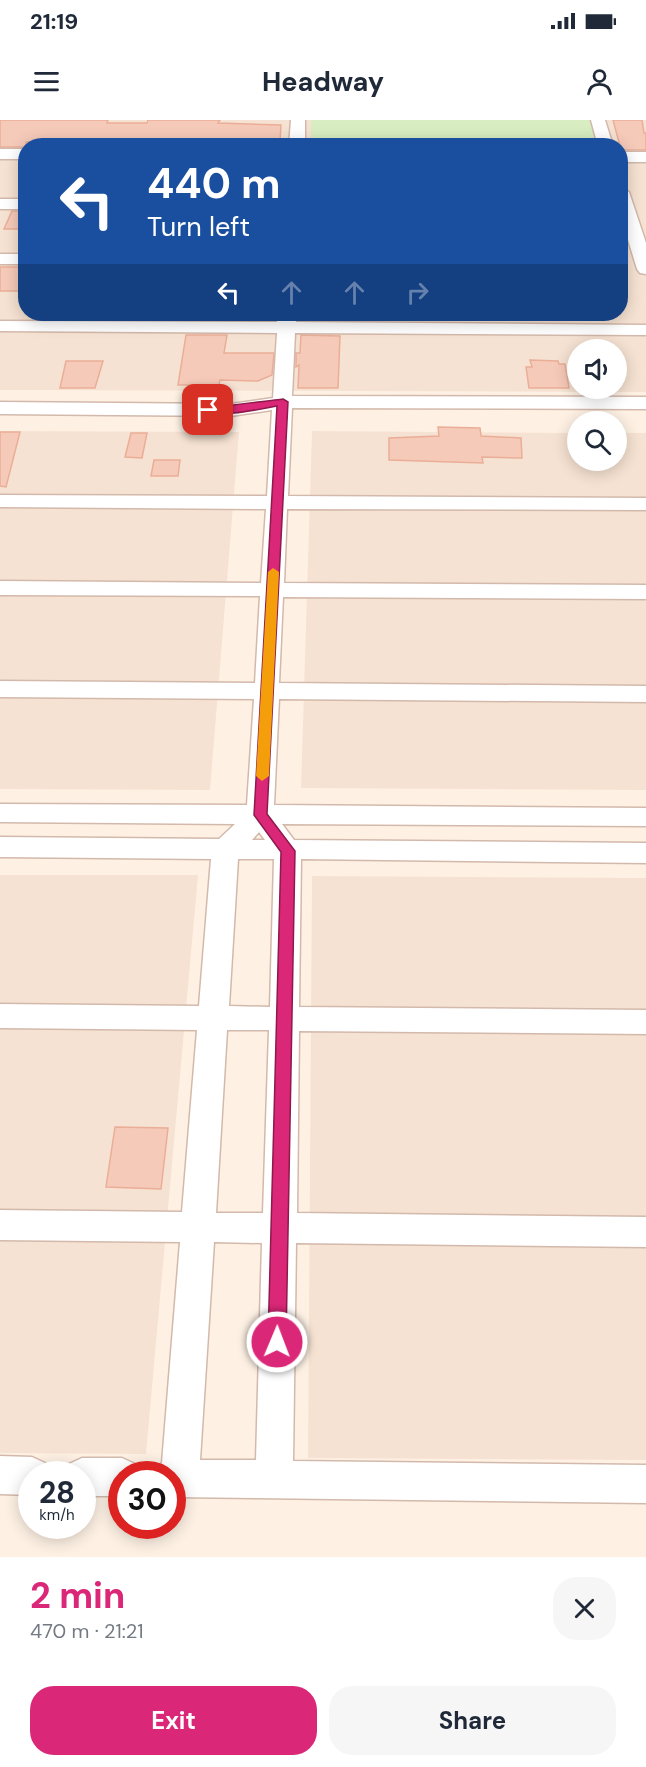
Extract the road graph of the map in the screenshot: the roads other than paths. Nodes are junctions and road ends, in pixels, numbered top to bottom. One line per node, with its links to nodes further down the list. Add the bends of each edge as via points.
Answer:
1 (298, 120): 3 (street)
2 (598, 120): 4 (street)
3 (297, 138)
4 (604, 138)
5 (0, 154): 6 (street)
6 (18, 154)
7 (628, 157): 8 (street)
8 (646, 157)
9 (628, 202): 12 (street)
10 (0, 204): 11 (street)
11 (18, 204)
12 (646, 206)
13 (628, 218): 17 (street)
14 (0, 259): 15 (street)
15 (18, 259)
16 (628, 263): 17 (street)
17 (645, 265)
18 (239, 321): 21 (street)
19 (287, 321): 25 (street)
20 (323, 321): 22 (street)
21 (0, 326)
22 (646, 330)
23 (646, 404): 25 (street)
24 (0, 408): 25 (street)
25 (282, 411): 26 (street); 28 (street)
26 (646, 421)
27 (0, 501): 28 (street)
28 (277, 502): 29 (street); 31 (street)
29 (646, 504)
30 (0, 588): 31 (street)
31 (272, 590): 32 (street); 34 (street)
32 (646, 592)
33 (0, 689): 34 (street)
34 (267, 691): 35 (street); 37 (street)
35 (646, 694)
36 (0, 813): 37 (street)
37 (260, 815): 38 (street); 40 (street); 41 (street)
38 (646, 817)
39 (0, 847): 40 (street)
40 (225, 850): 41 (street); 44 (street)
41 (288, 851): 42 (street); 45 (street)
42 (646, 853)
43 (0, 1016): 44 (street)
44 (213, 1018): 45 (street); 48 (street)
45 (284, 1019): 46 (street); 49 (street)
46 (646, 1022)
47 (0, 1225): 48 (street)
48 (198, 1228): 49 (street); 51 (street)
49 (279, 1228): 50 (street); 55 (street)
50 (646, 1232)
51 (177, 1461)
52 (0, 1475): 53 (street)
53 (18, 1476)
54 (186, 1478): 55 (street)
55 (274, 1480): 56 (street)
56 (646, 1484)

